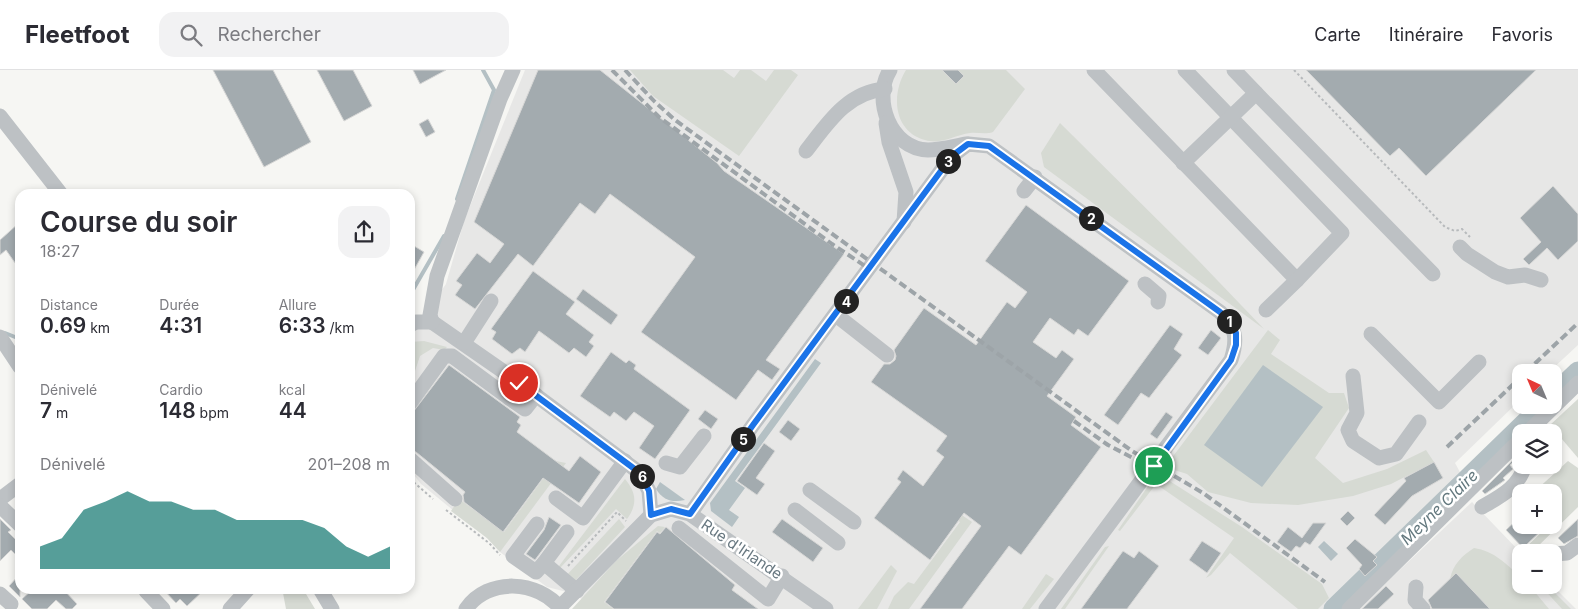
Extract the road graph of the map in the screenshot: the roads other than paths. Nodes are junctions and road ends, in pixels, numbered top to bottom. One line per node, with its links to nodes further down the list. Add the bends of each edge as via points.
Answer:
1 (513, 70): 26 (street, via 500,98 437,276 430,315)
2 (1094, 70): 12 (street)
3 (1185, 70): 9 (street)
4 (1234, 70): 6 (street)
5 (884, 77): 8 (street); 11 (street, via 871,90 840,108)
6 (1256, 93): 9 (street); 18 (street)
7 (0, 116): 14 (street)
8 (885, 116): 10 (street, via 897,136 910,145 928,150); 16 (street, via 889,142 906,192)
9 (1230, 118): 12 (street); 19 (street, via 1342,233)
10 (968, 144): 13 (street, via 989,146); 16 (street, via 952,156)
11 (806, 151)
12 (1184, 163): 19 (street)
13 (1035, 177): 15 (street); 79 (street, via 1220,312 1231,322 1236,333 1231,360)
14 (58, 189)
15 (1024, 191)
16 (904, 223): 25 (street)
17 (1465, 242): 20 (street, via 1467,254 1495,272 1508,277 1525,274)
18 (1433, 274)
19 (1297, 280): 24 (street)
20 (1541, 280)
21 (1146, 284): 23 (street, via 1158,296)
22 (491, 301): 30 (street)
23 (1158, 302)
24 (1266, 310)
25 (836, 315): 31 (street); 57 (street, via 747,433)
26 (432, 322): 27 (street); 30 (street)
27 (415, 323)
28 (1371, 334): 33 (street, via 1438,402)
29 (0, 336): 32 (street)
30 (464, 343): 35 (street)
31 (887, 355)
32 (15, 359)
33 (1479, 362)
34 (1353, 376): 40 (street, via 1357,413 1348,430 1353,441 1379,458 1396,454)
35 (519, 383): 37 (street); 39 (street)
36 (1578, 383): 41 (street)
37 (536, 395): 39 (street, via 522,416); 44 (street)
38 (415, 396): 39 (street, via 444,356 452,356)
39 (509, 398)
40 (1419, 422)
41 (1536, 424)
42 (704, 436): 46 (street, via 680,467)
43 (1512, 448): 80 (street)
44 (626, 461): 50 (street, via 583,518); 56 (street, via 640,473 649,491)
45 (415, 463): 52 (street)
46 (666, 463)
47 (1522, 474): 54 (street, via 1506,494)
48 (15, 488): 51 (street)
49 (810, 490): 59 (street)
50 (556, 498)
51 (0, 499)
52 (456, 500)
53 (0, 506): 58 (street)
54 (1482, 507)
55 (795, 510): 62 (street)
56 (651, 515): 57 (street, Rue d'Irlande, via 671,509); 68 (street)
57 (695, 517): 66 (street, Rue d'Irlande); 72 (street, via 684,532)
58 (15, 520)
59 (854, 522)
60 (537, 524): 65 (street, via 513,556 536,572)
61 (567, 532): 65 (street)
62 (838, 543)
63 (1578, 545): 64 (street)
64 (1562, 553)
65 (544, 563): 68 (street)
66 (782, 576): 72 (street); 78 (street, Rue d'Irlande)
67 (1416, 586): 81 (street, via 1414,600)
68 (577, 590): 73 (street)
69 (149, 594): 74 (street)
70 (244, 594): 75 (street)
71 (323, 594): 76 (street)
72 (771, 604)
73 (560, 608): 77 (street, via 541,592 517,585 493,588 472,601)
74 (163, 609)
75 (230, 609)
76 (332, 609)
77 (466, 609)
78 (826, 609)
79 (1046, 609)
80 (1349, 609)
81 (1423, 609)

